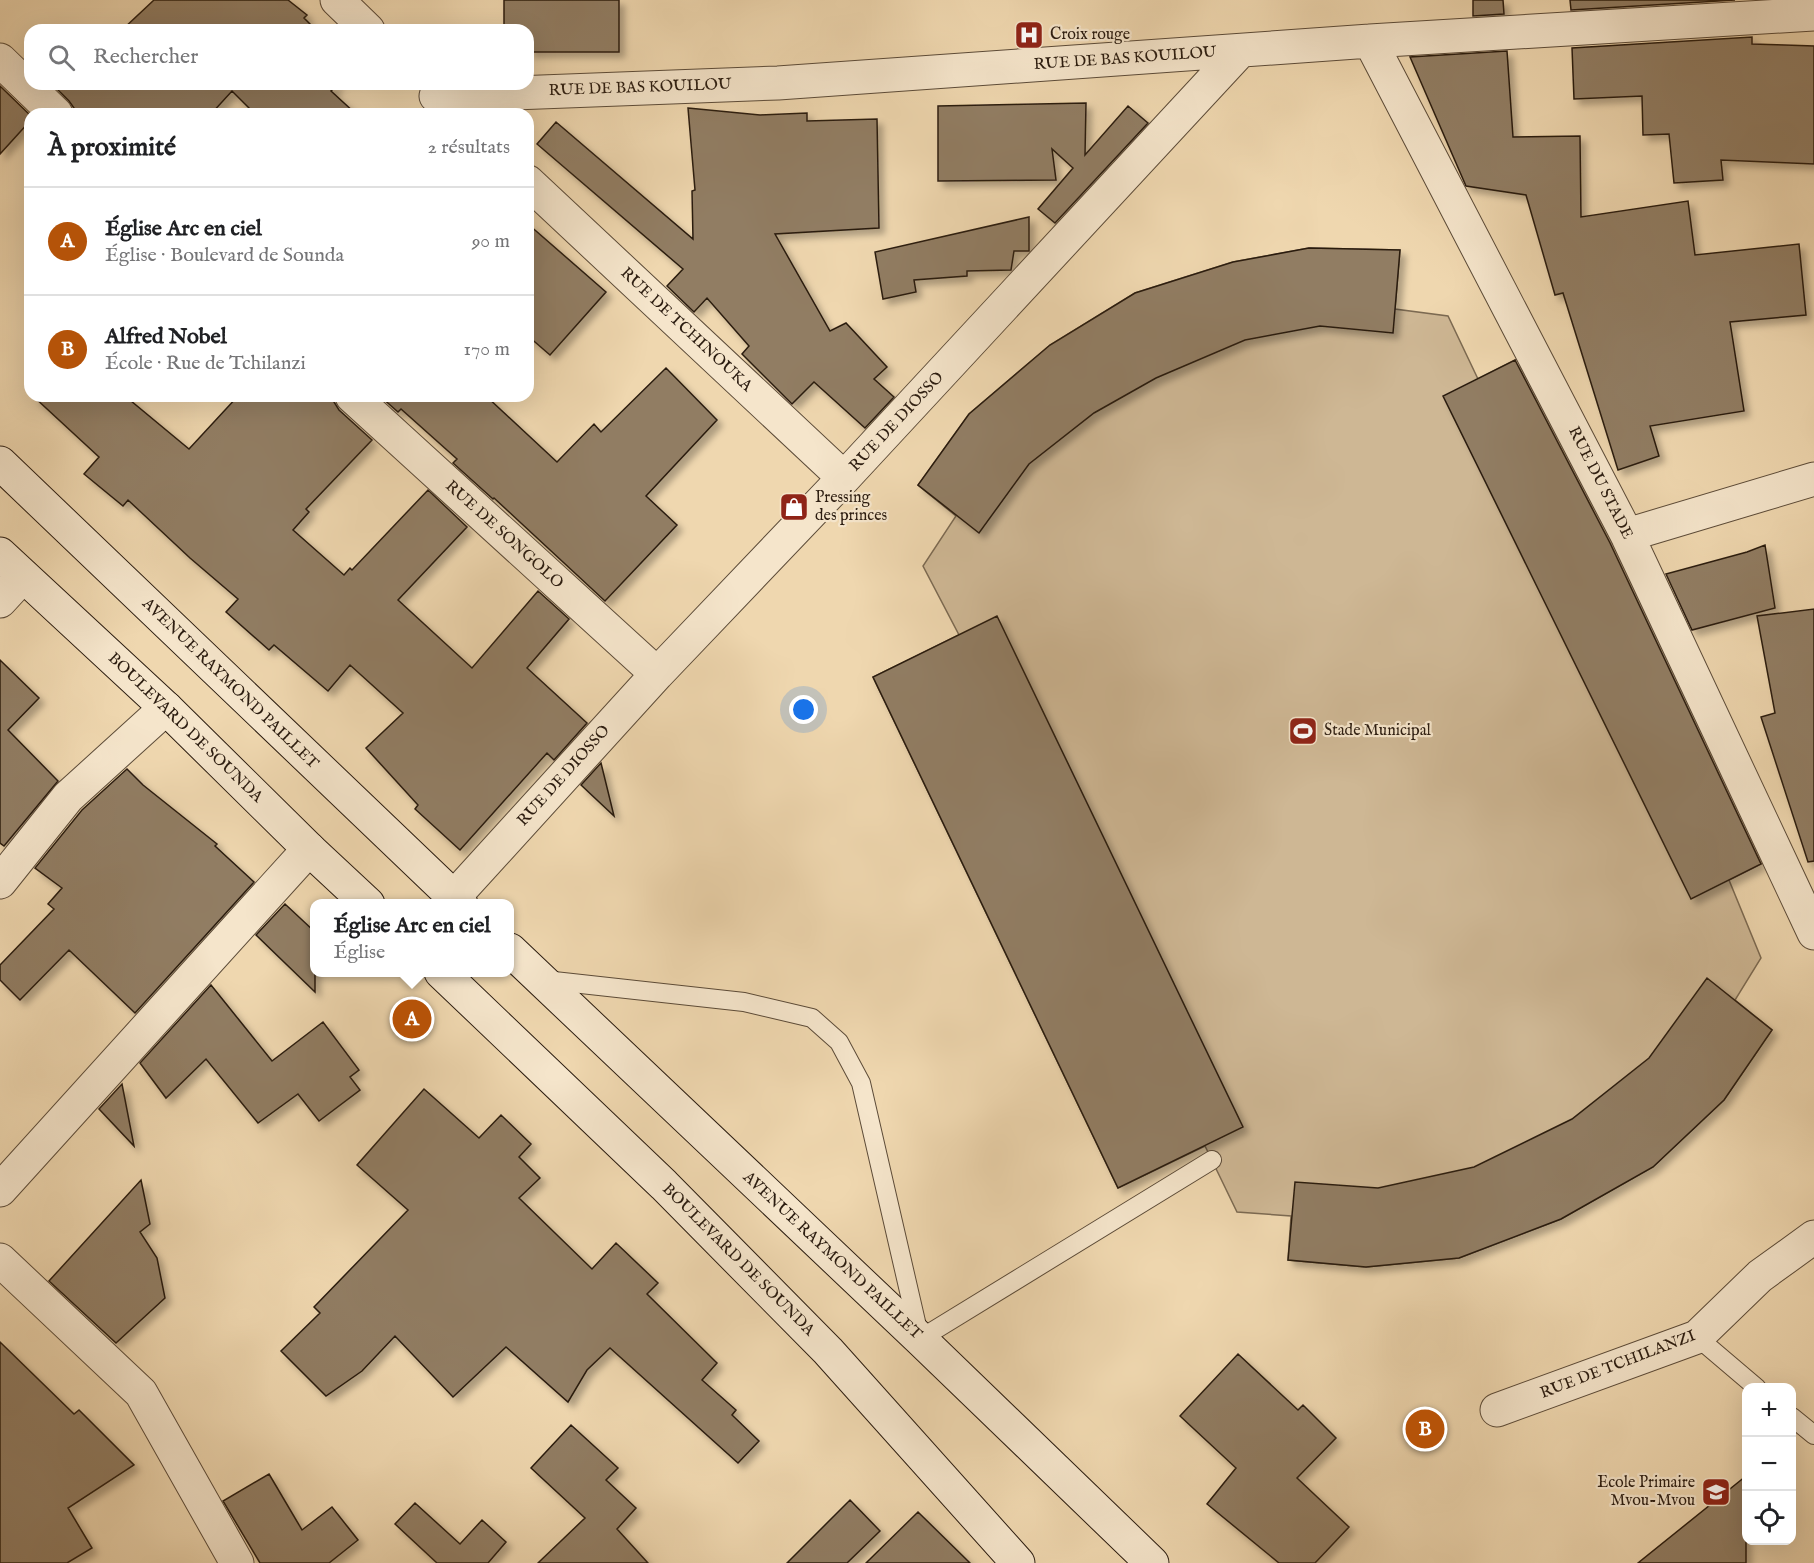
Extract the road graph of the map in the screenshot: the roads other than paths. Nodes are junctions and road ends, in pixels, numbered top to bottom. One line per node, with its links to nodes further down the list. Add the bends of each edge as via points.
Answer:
1 (337, 0): 3 (street)
2 (1814, 14): 4 (street, RUE DE BAS KOUILOU)
3 (362, 24)
4 (1371, 41): 5 (street, RUE DE BAS KOUILOU); 16 (street, RUE DU STADE)
5 (1240, 51): 9 (street, RUE DE BAS KOUILOU, via 778,82); 14 (street, RUE DE DIOSSO)
6 (0, 60): 7 (street)
7 (24, 83)
8 (31, 90): 10 (street)
9 (438, 98)
10 (50, 108)
11 (534, 188): 14 (street, RUE DE TCHINOUKA)
12 (359, 402): 20 (street, RUE DE SONGOLO)
13 (0, 463): 25 (street, AVENUE RAYMOND PAILLET)
14 (844, 478): 20 (street, RUE DE DIOSSO)
15 (1814, 479): 16 (street)
16 (1627, 535): 27 (street, RUE DU STADE)
17 (0, 554): 18 (street, BOULEVARD DE SOUNDA)
18 (23, 576): 19 (street); 21 (street, BOULEVARD DE SOUNDA)
19 (0, 601)
20 (657, 674): 26 (street, RUE DE DIOSSO)
21 (166, 708): 22 (street, BOULEVARD DE SOUNDA); 23 (street, via 68,797)
22 (309, 849): 24 (street, BOULEVARD DE SOUNDA); 32 (street)
23 (0, 882)
24 (364, 899)
25 (457, 899)
26 (459, 899)
27 (1814, 933)
28 (514, 954): 30 (street, AVENUE RAYMOND PAILLET)
29 (446, 977): 42 (street, BOULEVARD DE SOUNDA, via 664,1185 819,1343)
30 (540, 979): 36 (street, AVENUE RAYMOND PAILLET); 36 (lane, via 744,1002 812,1018 839,1042 861,1083)
31 (1212, 1160): 36 (lane)
32 (0, 1190)
33 (1814, 1237): 35 (street, RUE DE TCHILANZI, via 1760,1276)
34 (0, 1260): 41 (street, via 141,1393)
35 (1697, 1337): 37 (lane); 38 (street, RUE DE TCHILANZI)
36 (920, 1339): 43 (street, AVENUE RAYMOND PAILLET)
37 (1751, 1383)
38 (1497, 1410)
39 (1796, 1420): 40 (lane)
40 (1814, 1435)
41 (237, 1563)
42 (1018, 1563)
43 (1152, 1563)

